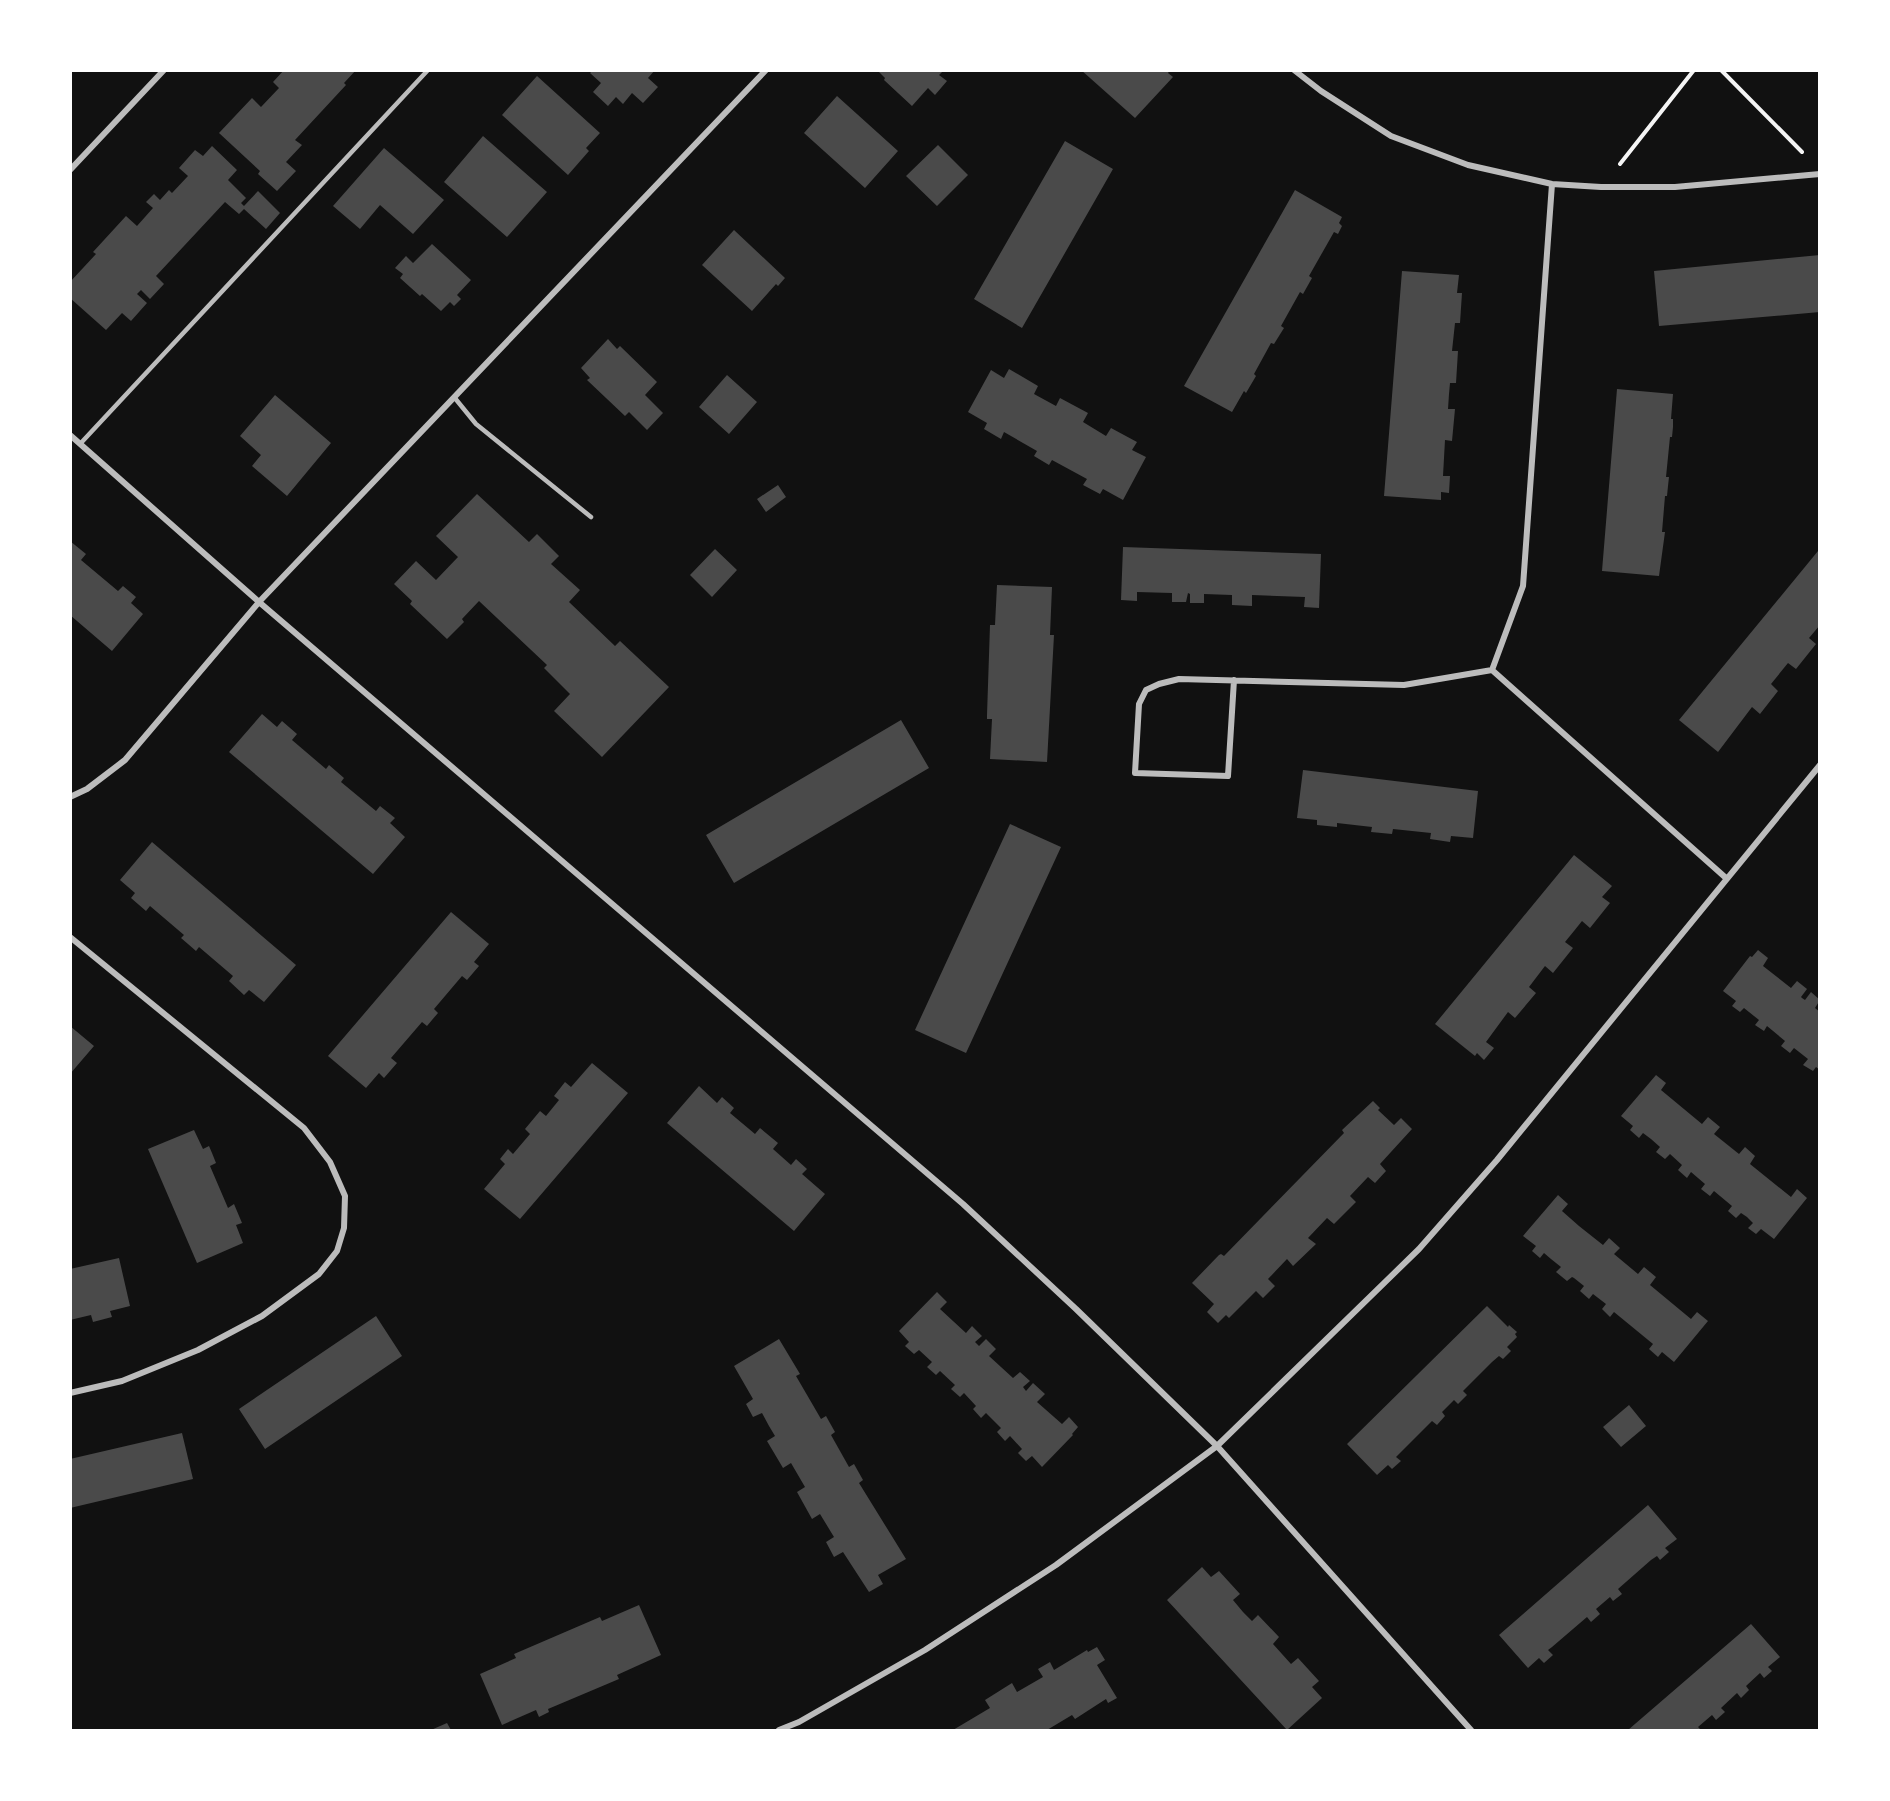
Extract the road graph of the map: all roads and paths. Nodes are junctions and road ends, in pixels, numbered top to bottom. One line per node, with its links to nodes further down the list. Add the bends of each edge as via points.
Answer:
1 (164, 70): 8 (street)
2 (428, 70): 14 (lane)
3 (766, 70): 12 (street)
4 (1294, 70): 10 (street, via 1321,92 1391,136 1468,165)
5 (1694, 70): 11 (path)
6 (1721, 70): 7 (path)
7 (1803, 153)
8 (70, 170)
9 (1820, 174): 11 (street, via 1675,187)
10 (1552, 184): 11 (street); 17 (street, via 1523,586)
11 (1601, 187)
12 (454, 398): 15 (lane, via 476,424); 16 (street)
13 (70, 435): 14 (street)
14 (80, 444): 16 (street)
15 (591, 517)
16 (260, 602): 20 (street, via 125,760); 24 (street, via 963,1204)
17 (1492, 670): 18 (street, via 1404,685); 21 (street)
18 (1234, 680): 18 (street, via 1179,679 1146,690 1139,704 1135,773 1228,776)
19 (1820, 765): 21 (street)
20 (70, 797)
21 (1726, 878): 24 (street, via 1497,1160 1427,1240)
22 (70, 937): 23 (street, via 304,1128 330,1162 345,1196 345,1228 337,1251 319,1274 262,1316 198,1350 122,1381)
23 (70, 1393)
24 (1217, 1446): 25 (street, via 1056,1565 925,1650); 26 (street)
25 (779, 1731)
26 (1471, 1731)

